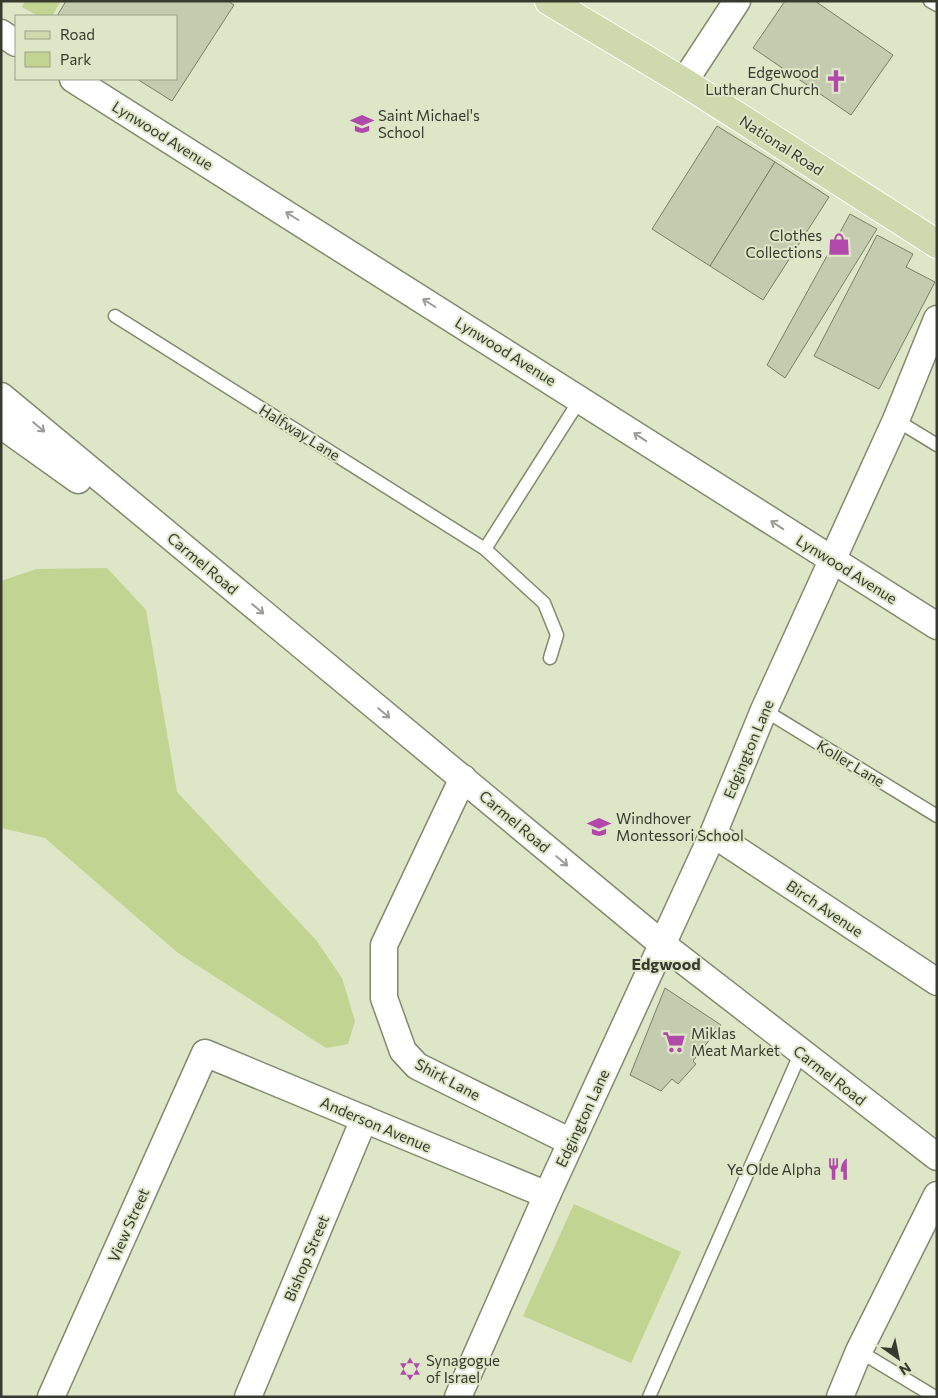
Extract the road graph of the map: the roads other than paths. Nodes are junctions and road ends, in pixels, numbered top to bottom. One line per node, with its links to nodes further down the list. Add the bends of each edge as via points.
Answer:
1 (737, 1): 8 (street)
2 (930, 1): 4 (lane)
3 (552, 2): 8 (main road, National Road)
4 (937, 6)
5 (1, 34): 6 (street)
6 (15, 42)
7 (75, 80): 13 (street, Lynwood Avenue, one-way to 7)
8 (684, 82): 9 (main road, National Road)
9 (937, 244)
10 (116, 316): 18 (lane, Halfway Lane)
11 (937, 319): 14 (street, Edgington Lane)
12 (1, 396): 17 (street, Carmel Road, one-way to 17)
13 (581, 398): 18 (lane); 19 (street, Lynwood Avenue, one-way to 13)
14 (896, 420): 16 (lane); 19 (street, Edgington Lane)
15 (1, 425): 17 (street, via 77,480)
16 (937, 445)
17 (99, 477): 23 (street, Carmel Road, one-way to 23)
18 (485, 549): 21 (lane, Halfway Lane, via 544,603 557,635)
19 (833, 560): 20 (street, Lynwood Avenue); 22 (street, Edgington Lane)
20 (937, 626)
21 (550, 658)
22 (764, 710): 24 (lane, Koller Lane); 25 (street, Edgington Lane)
23 (463, 778): 26 (street, Carmel Road, one-way to 26); 31 (street, Shirk Lane, via 384,945 384,998 403,1051 417,1066)
24 (937, 816)
25 (713, 834): 26 (street, Edgington Lane); 27 (street, Birch Avenue)
26 (662, 944): 28 (street, Carmel Road); 31 (street, Edgington Lane)
27 (937, 982)
28 (801, 1052): 32 (street, Carmel Road); 39 (lane)
29 (205, 1053): 30 (street, Anderson Avenue); 36 (street, View Street)
30 (364, 1119): 33 (street, Anderson Avenue); 37 (street, Bishop Street)
31 (571, 1142): 33 (street, Edgington Lane)
32 (937, 1157)
33 (546, 1195): 38 (street, Edgington Lane)
34 (937, 1195): 35 (street)
35 (859, 1351): 40 (street); 41 (lane)
36 (51, 1397)
37 (248, 1397)
38 (458, 1397)
39 (649, 1397)
40 (840, 1397)
41 (935, 1397)

